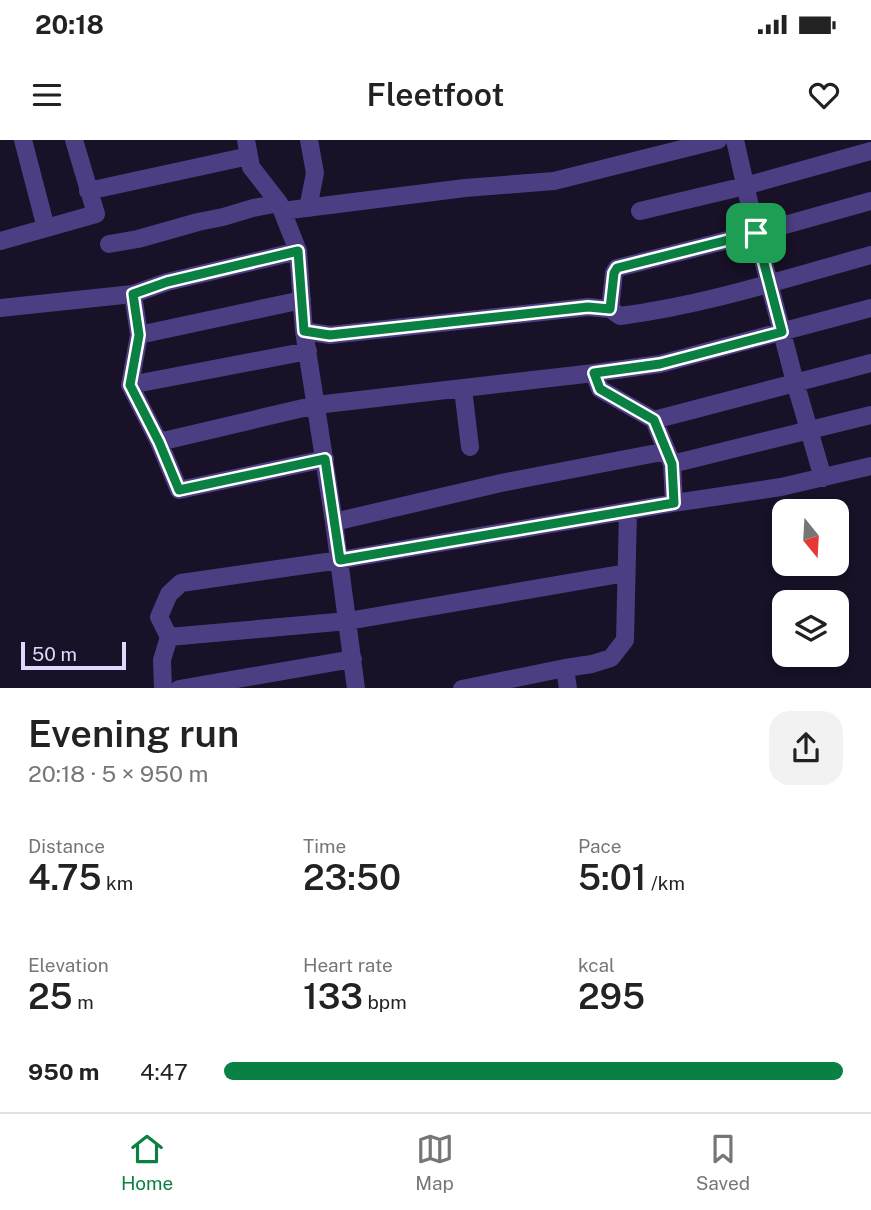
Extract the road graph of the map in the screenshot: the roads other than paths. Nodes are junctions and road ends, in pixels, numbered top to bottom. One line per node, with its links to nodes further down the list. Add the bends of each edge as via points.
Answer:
1 (23, 140): 14 (street)
2 (74, 140): 9 (street)
3 (309, 140): 12 (street, via 315,173)
4 (718, 140): 12 (street, via 554,181)
5 (735, 140): 8 (street)
6 (247, 148): 9 (street); 11 (street, via 251,167)
7 (871, 151): 8 (street)
8 (745, 186): 13 (street); 15 (street)
9 (88, 191): 14 (street, via 96,215)
10 (871, 201): 15 (street)
11 (280, 207): 12 (street); 17 (street, via 253,208); 18 (street)
12 (308, 208)
13 (640, 211)
14 (46, 228): 16 (street)
15 (756, 233): 20 (street); 25 (street, via 617,268)
16 (0, 241)
17 (109, 244)
18 (298, 251): 21 (street); 22 (street)
19 (871, 255): 20 (street)
20 (769, 284): 25 (street, via 657,312 620,316); 27 (street)
21 (133, 294): 23 (street); 28 (street)
22 (302, 300): 26 (street); 28 (street)
23 (0, 308)
24 (871, 308): 27 (street)
25 (610, 309): 26 (street, via 588,307 330,335)
26 (304, 331): 29 (street)
27 (782, 332): 31 (street, via 660,364); 32 (street)
28 (139, 335): 33 (street)
29 (307, 351): 33 (street); 35 (street)
30 (871, 363): 32 (street)
31 (594, 373): 34 (street); 37 (street, via 600,389)
32 (794, 382): 37 (street); 38 (street)
33 (130, 385): 39 (street)
34 (463, 389): 35 (street); 40 (street)
35 (316, 405): 39 (street); 42 (street)
36 (871, 415): 38 (street)
37 (654, 420): 41 (street)
38 (810, 431): 41 (street); 44 (street)
39 (159, 442): 42 (street, via 179,490)
40 (470, 447)
41 (669, 457): 45 (street); 47 (street, via 501,483)
42 (325, 459): 47 (street)
43 (871, 466): 44 (street)
44 (823, 478): 45 (street)
45 (674, 503): 46 (street)
46 (628, 511): 48 (street); 49 (street)
47 (334, 522): 48 (street)
48 (340, 560): 50 (street); 51 (street, via 181,583 169,594 159,617)
49 (626, 573): 50 (street); 53 (street, via 625,640 611,658)
50 (348, 621): 51 (street); 52 (street)
51 (169, 638): 54 (street, via 162,660)
52 (352, 659): 55 (street); 56 (street)
53 (565, 668): 57 (street); 58 (street)
54 (163, 688)
55 (179, 688)
56 (356, 688)
57 (462, 688)
58 (568, 688)

